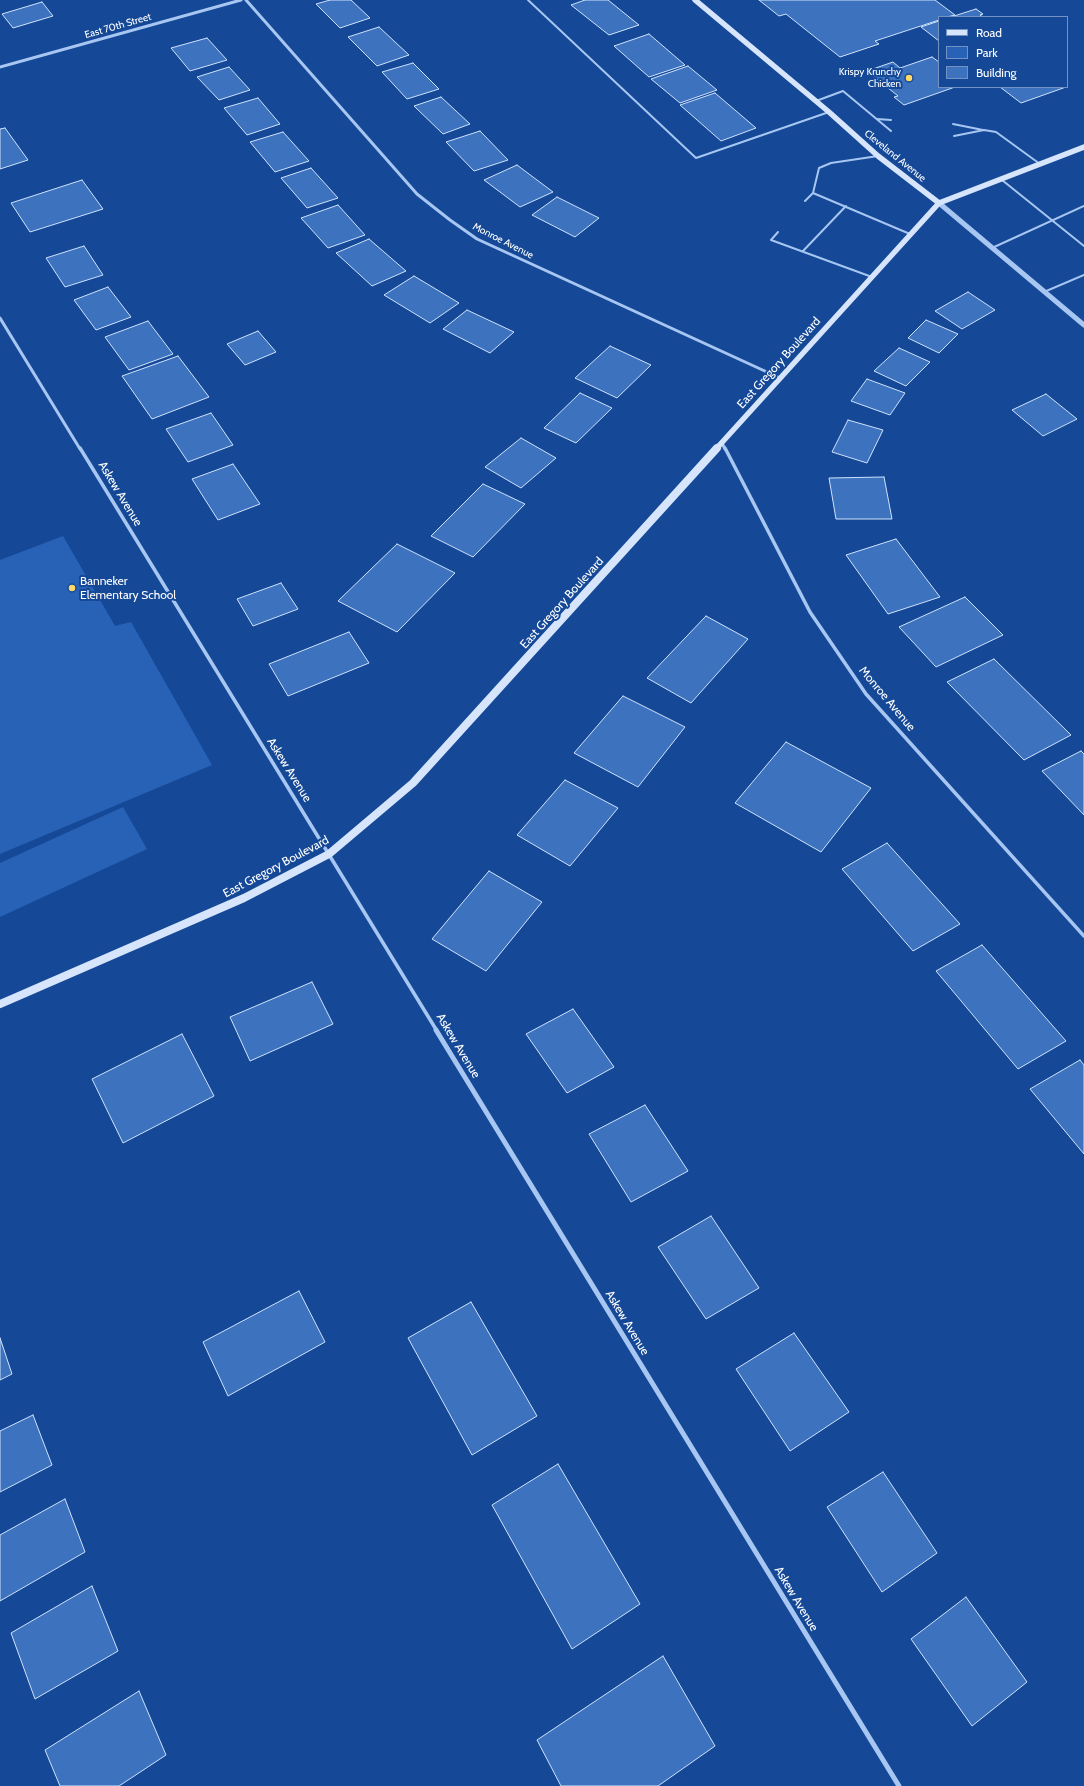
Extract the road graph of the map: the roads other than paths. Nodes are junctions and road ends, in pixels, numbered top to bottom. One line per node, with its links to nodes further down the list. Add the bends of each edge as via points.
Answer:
1 (241, 0): 5 (street, East 70th Street)
2 (246, 0): 34 (street, Monroe Avenue, via 417,194 450,220 478,239)
3 (528, 0): 7 (lane, via 696,158)
4 (695, 0): 6 (main road, Cleveland Avenue)
5 (0, 67)
6 (816, 101): 7 (main road, Cleveland Avenue); 8 (lane, via 843,91)
7 (829, 112): 15 (main road, Cleveland Avenue)
8 (876, 118): 9 (lane); 12 (lane)
9 (892, 120)
10 (953, 124): 11 (lane)
11 (984, 130): 13 (lane); 16 (lane, via 996,132)
12 (891, 131)
13 (954, 136)
14 (1084, 147): 16 (main road, East Gregory Boulevard)
15 (878, 156): 18 (lane, via 831,163 818,168); 20 (main road, Cleveland Avenue)
16 (1040, 164): 17 (main road, East Gregory Boulevard)
17 (1002, 180): 20 (main road, East Gregory Boulevard); 23 (lane)
18 (813, 193): 19 (lane); 21 (lane)
19 (805, 201)
20 (939, 203): 25 (main road, East Gregory Boulevard); 27 (street, Cleveland Avenue)
21 (846, 206): 25 (lane); 28 (lane)
22 (1084, 206): 23 (lane)
23 (1052, 220): 26 (lane); 27 (lane)
24 (778, 232): 28 (lane, via 771,240)
25 (911, 234): 30 (main road, East Gregory Boulevard)
26 (1084, 246)
27 (992, 248): 31 (street, Cleveland Avenue)
28 (803, 251): 30 (lane)
29 (1084, 275): 31 (lane)
30 (872, 277): 34 (main road, East Gregory Boulevard)
31 (1044, 292): 33 (street, Cleveland Avenue)
32 (0, 318): 36 (street, Askew Avenue)
33 (1084, 325)
34 (780, 378): 35 (main road, East Gregory Boulevard)
35 (722, 443): 36 (main road, East Gregory Boulevard, via 413,783); 37 (street, Monroe Avenue, via 810,612 866,694)
36 (329, 854): 38 (main road, East Gregory Boulevard, via 244,898); 39 (street, Askew Avenue)
37 (1084, 936)
38 (0, 1004)
39 (899, 1786)

